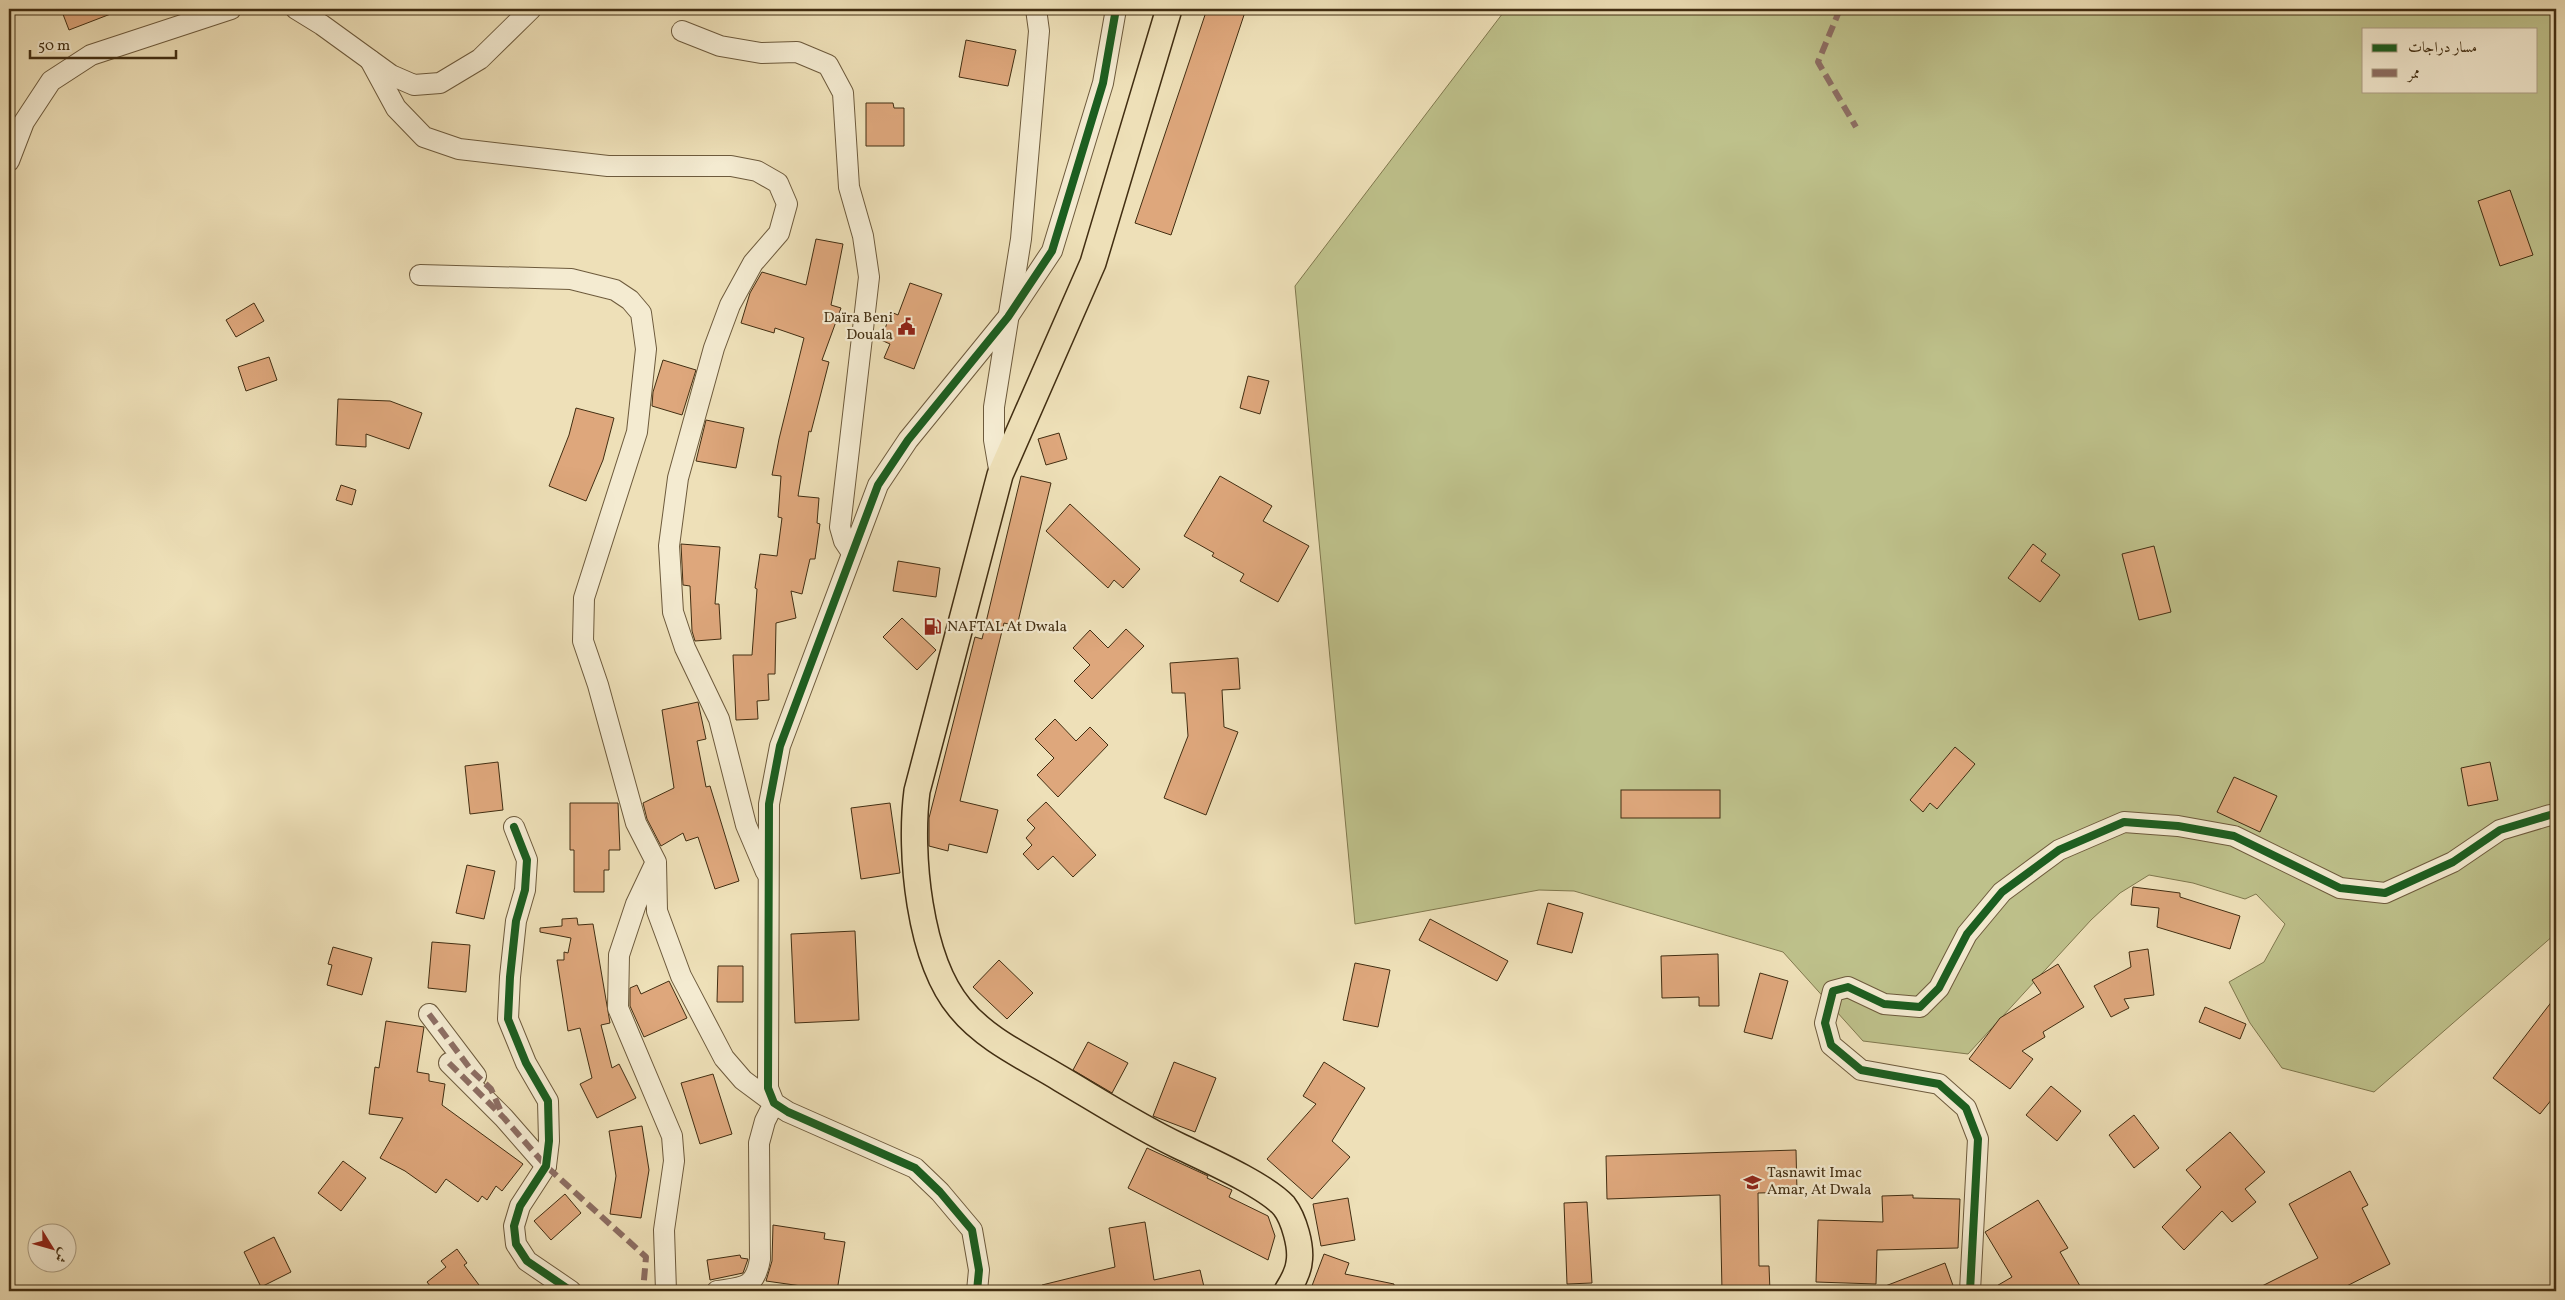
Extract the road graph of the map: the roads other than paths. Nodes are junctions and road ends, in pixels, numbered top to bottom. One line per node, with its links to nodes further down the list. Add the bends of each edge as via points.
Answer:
1 (232, 9): 9 (street, via 91,55 51,81 24,122)
2 (296, 9): 8 (street)
3 (531, 9): 8 (street, via 480,59 440,83 414,85 391,75)
4 (1036, 9): 11 (street, via 1039,31 1021,239)
5 (1116, 9): 11 (street, via 1103,82 1062,226 1052,251)
6 (1169, 9): 12 (main road, via 1093,263)
7 (682, 31): 13 (street, via 720,46 761,53 797,52 828,65 843,93 849,187 863,236 869,277 840,527)
8 (370, 60): 17 (street, via 396,108 424,137 459,149 608,166 731,166 757,171 778,183 787,204 779,233 753,263 730,305 714,348 678,478 669,546 673,612 685,648 719,719 746,825)
9 (9, 161)
10 (420, 275): 16 (street, via 571,279 615,290 641,312 646,349 637,432 584,598 583,641 636,823)
11 (1008, 317): 12 (street, via 994,408 994,440); 13 (street, via 892,461 878,485)
12 (1000, 475): 27 (main road, via 917,791 913,821 926,936 939,976 959,1008 980,1029 1155,1135 1222,1167 1284,1206 1298,1243 1299,1263)
13 (852, 553): 17 (street, via 780,746 770,804)
14 (2556, 816): 28 (street, via 2500,830 2453,862 2385,893 2340,888 2234,836 2178,826 2124,822 2059,850 2002,892 1967,934 1939,988 1920,1007 1884,1004 1848,987 1833,991 1825,1023 1831,1046 1862,1070 1939,1084 1966,1108 1978,1139)
15 (514, 827): 22 (street, via 527,860 525,890 516,921 508,1019 526,1063 548,1101)
16 (656, 862): 20 (street, via 657,911 681,976 724,1058 744,1080); 24 (street, via 636,904 620,955 618,1008 672,1136 674,1161 664,1230)
17 (769, 878): 20 (street, via 768,1088)
18 (429, 1014): 21 (street, via 472,1072 491,1089)
19 (449, 1063): 21 (street)
20 (774, 1103): 25 (street, via 759,1143 758,1270 753,1281 744,1287); 26 (street, via 915,1168 972,1230 980,1270)
21 (504, 1118): 22 (street)
22 (546, 1166): 23 (street, via 520,1206 514,1226 516,1244 527,1261)
23 (571, 1291)
24 (666, 1291)
25 (717, 1291)
26 (977, 1291)
27 (1287, 1291)
28 (1970, 1291)

